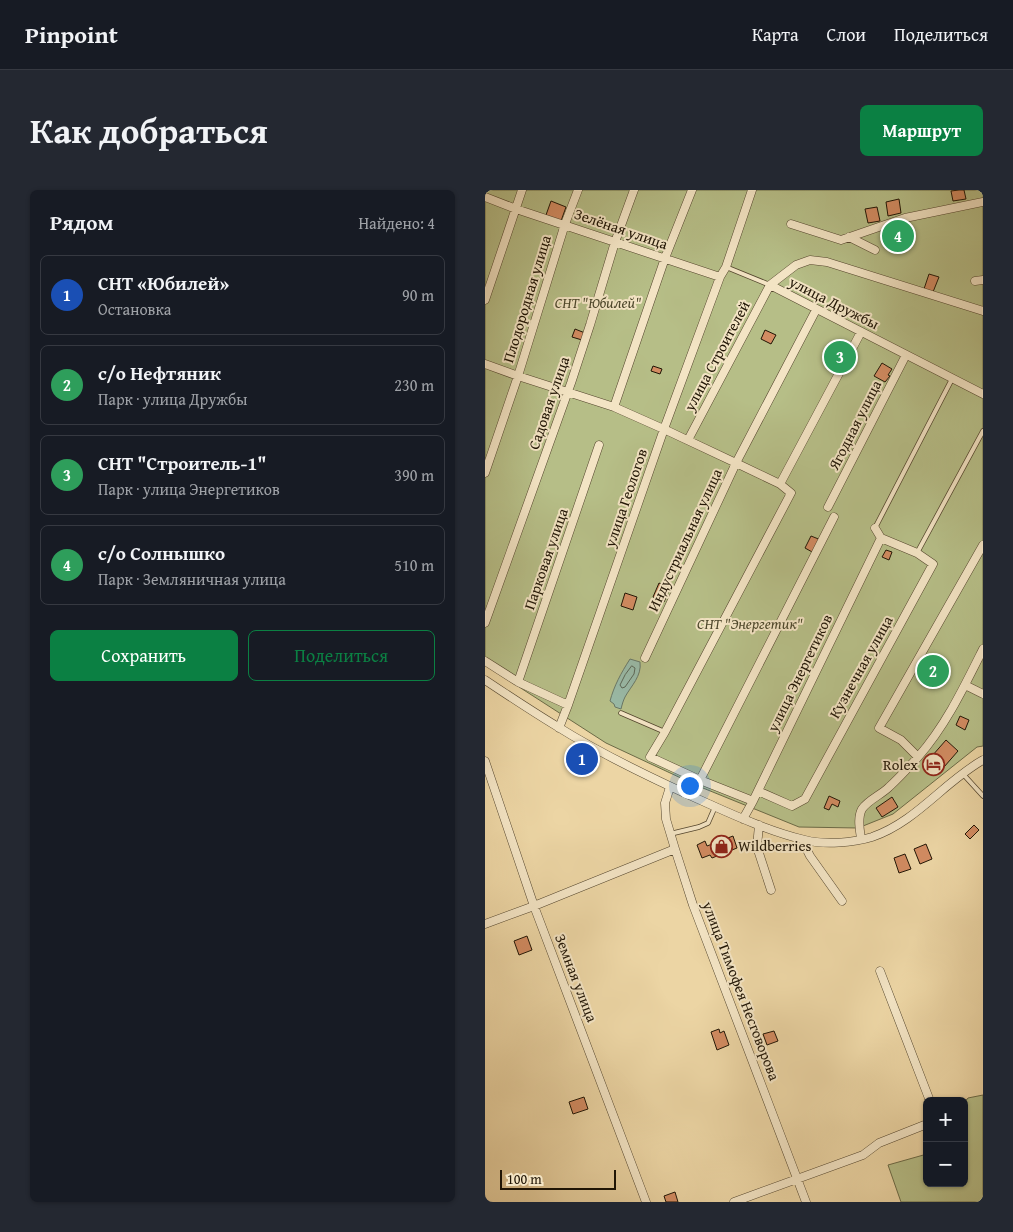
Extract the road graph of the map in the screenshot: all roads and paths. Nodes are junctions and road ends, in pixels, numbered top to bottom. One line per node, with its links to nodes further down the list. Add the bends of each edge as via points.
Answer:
1 (522, 190): 8 (street)
2 (578, 190): 9 (street, Плодородная улица)
3 (634, 190): 12 (street, Садовая улица)
4 (692, 190): 14 (street)
5 (752, 190): 15 (street, улица Геологов)
6 (485, 197): 8 (street, Зелёная улица)
7 (983, 202): 11 (street, via 905,218)
8 (516, 209): 9 (street, Зелёная улица); 18 (street)
9 (565, 224): 12 (street, Зелёная улица); 24 (street, Плодородная улица)
10 (791, 224): 11 (street, via 841,240)
11 (849, 237): 13 (street)
12 (615, 242): 14 (street, Зелёная улица); 26 (street, Садовая улица)
13 (875, 250)
14 (665, 258): 16 (street, Зелёная улица); 28 (street)
15 (726, 266): 16 (street, улица Геологов); 17 (lane)
16 (720, 276): 29 (street, улица Геологов)
17 (770, 285): 19 (street, улица Дружбы); 20 (street, улица Дружбы, via 796,265 810,260 827,262); 31 (street, улица Строителей)
18 (485, 300)
19 (816, 310): 21 (street, улица Дружбы); 33 (street)
20 (983, 311)
21 (861, 332): 22 (street, улица Дружбы); 35 (street)
22 (906, 355): 25 (street, улица Дружбы); 36 (street, Ягодная улица)
23 (485, 364): 24 (street)
24 (518, 376): 26 (street); 34 (street, Плодородная улица)
25 (952, 379): 27 (street, улица Дружбы); 38 (lane)
26 (567, 392): 28 (street); 42 (street, Садовая улица)
27 (983, 394)
28 (614, 407): 29 (street)
29 (666, 430): 31 (street); 50 (street, улица Геологов)
30 (983, 431): 41 (lane)
31 (688, 440): 33 (street)
32 (599, 446): 47 (street, Парковая улица)
33 (736, 463): 35 (street, Индустриальная улица); 44 (street, Индустриальная улица)
34 (485, 473)
35 (780, 484): 53 (street, Индустриальная улица, via 791,493)
36 (828, 507): 37 (lane)
37 (834, 516): 58 (street)
38 (875, 528): 39 (street)
39 (881, 538): 41 (street, Кузнечная улица); 60 (street, улица Энергетиков)
40 (983, 545): 54 (street, via 879,728 901,740)
41 (917, 553): 60 (street, Кузнечная улица, via 933,564 805,799 793,806)
42 (485, 623)
43 (983, 649): 48 (street)
44 (645, 658)
45 (485, 661): 47 (street)
46 (485, 680): 52 (street)
47 (518, 682): 50 (street)
48 (965, 685): 49 (street); 54 (street, via 941,727)
49 (983, 694)
50 (569, 705): 52 (street, улица Геологов)
51 (621, 714): 53 (lane)
52 (559, 728): 59 (street)
53 (665, 732): 58 (street, via 650,757)
54 (918, 757): 67 (street, via 861,811)
55 (983, 760): 57 (street)
56 (485, 761): 72 (street, Земная улица)
57 (963, 774): 61 (lane); 67 (street, via 902,822 882,833)
58 (700, 780): 62 (street)
59 (670, 787): 63 (street); 66 (street, улица Тимофея Несговорова, via 665,803)
60 (758, 791): 62 (street, улица Энергетиков)
61 (983, 796)
62 (753, 801): 64 (street, улица Энергетиков)
63 (715, 807): 64 (street); 66 (lane, via 708,823)
64 (743, 819): 65 (street)
65 (759, 825): 68 (street); 70 (street, via 757,847)
66 (670, 834): 69 (street, улица Тимофея Несговорова)
67 (861, 839): 68 (street, via 848,842)
68 (805, 840): 71 (street, via 810,856)
69 (675, 849): 72 (street); 77 (street, улица Тимофея Несговорова, via 693,905)
70 (771, 890)
71 (843, 901)
72 (534, 906): 73 (street); 78 (street, Земная улица)
73 (485, 924)
74 (880, 971): 75 (street)
75 (928, 1097)
76 (923, 1126): 77 (street, via 879,1143 863,1154)
77 (797, 1179): 79 (street); 80 (street, улица Тимофея Несговорова)
78 (645, 1202)
79 (734, 1202)
80 (805, 1202)

